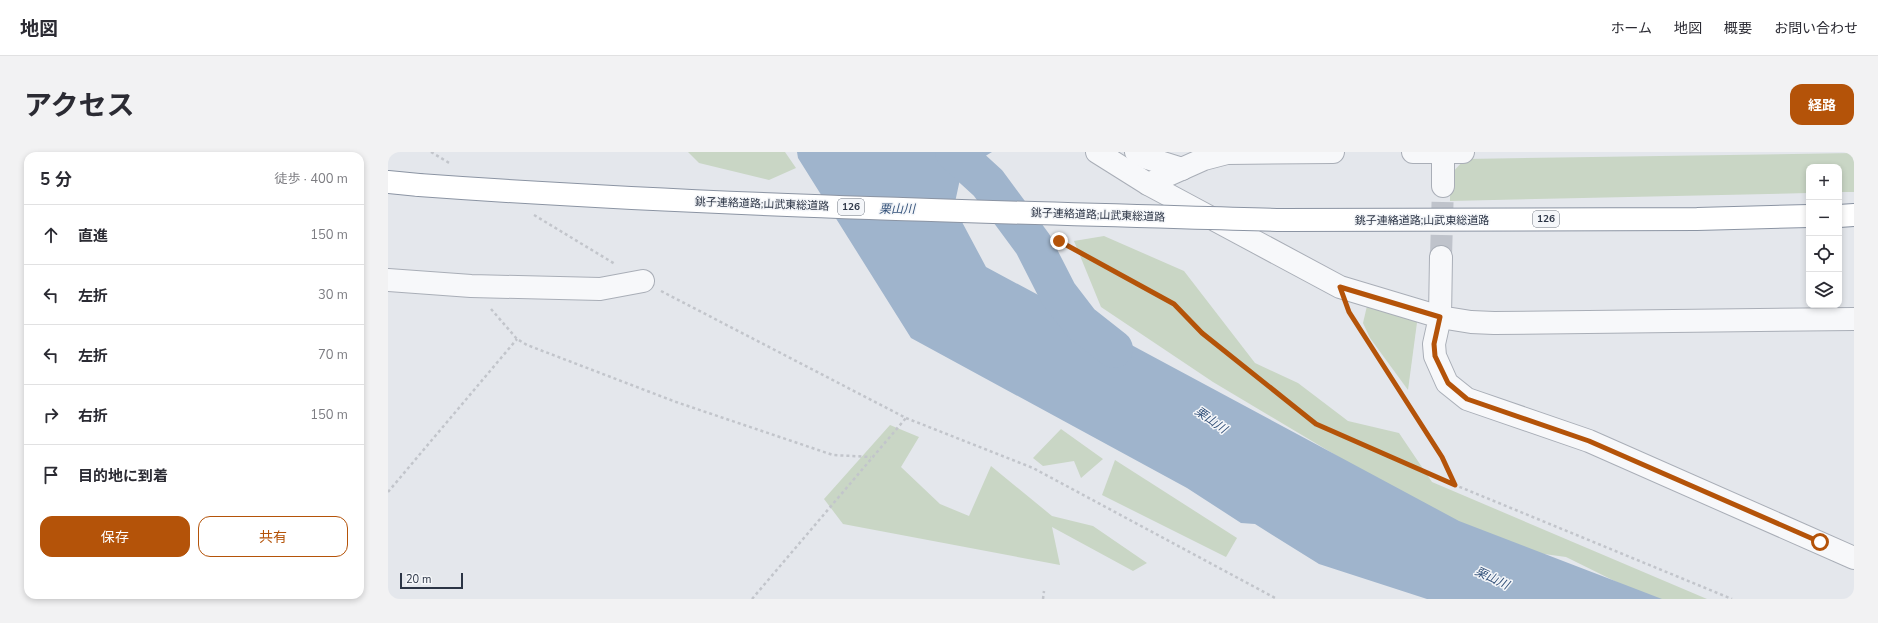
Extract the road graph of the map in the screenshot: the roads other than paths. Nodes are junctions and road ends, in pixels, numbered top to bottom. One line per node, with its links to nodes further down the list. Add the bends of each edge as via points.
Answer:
1 (1097, 152): 8 (street)
2 (1136, 152): 6 (street)
3 (1334, 152): 6 (street, via 1227,153 1204,159)
4 (1413, 152): 5 (street)
5 (1453, 152): 9 (street)
6 (1182, 169): 8 (street)
7 (388, 182): 11 (highway, 銚子連絡道路;山武東総道路 / 126, bridge, via 544,194 819,206 1283,220 1698,219)
8 (1148, 184): 16 (street, via 1340,287)
9 (1443, 186)
10 (1854, 215): 12 (highway)
11 (1806, 216)
12 (1842, 216)
13 (1441, 257): 16 (street)
14 (388, 280): 15 (street, via 471,286 600,288)
15 (643, 281)
16 (1440, 317): 17 (street, via 1471,322); 18 (street, via 1434,344 1435,356 1448,383 1467,399 1589,441)
17 (1854, 319)
18 (1854, 558)

